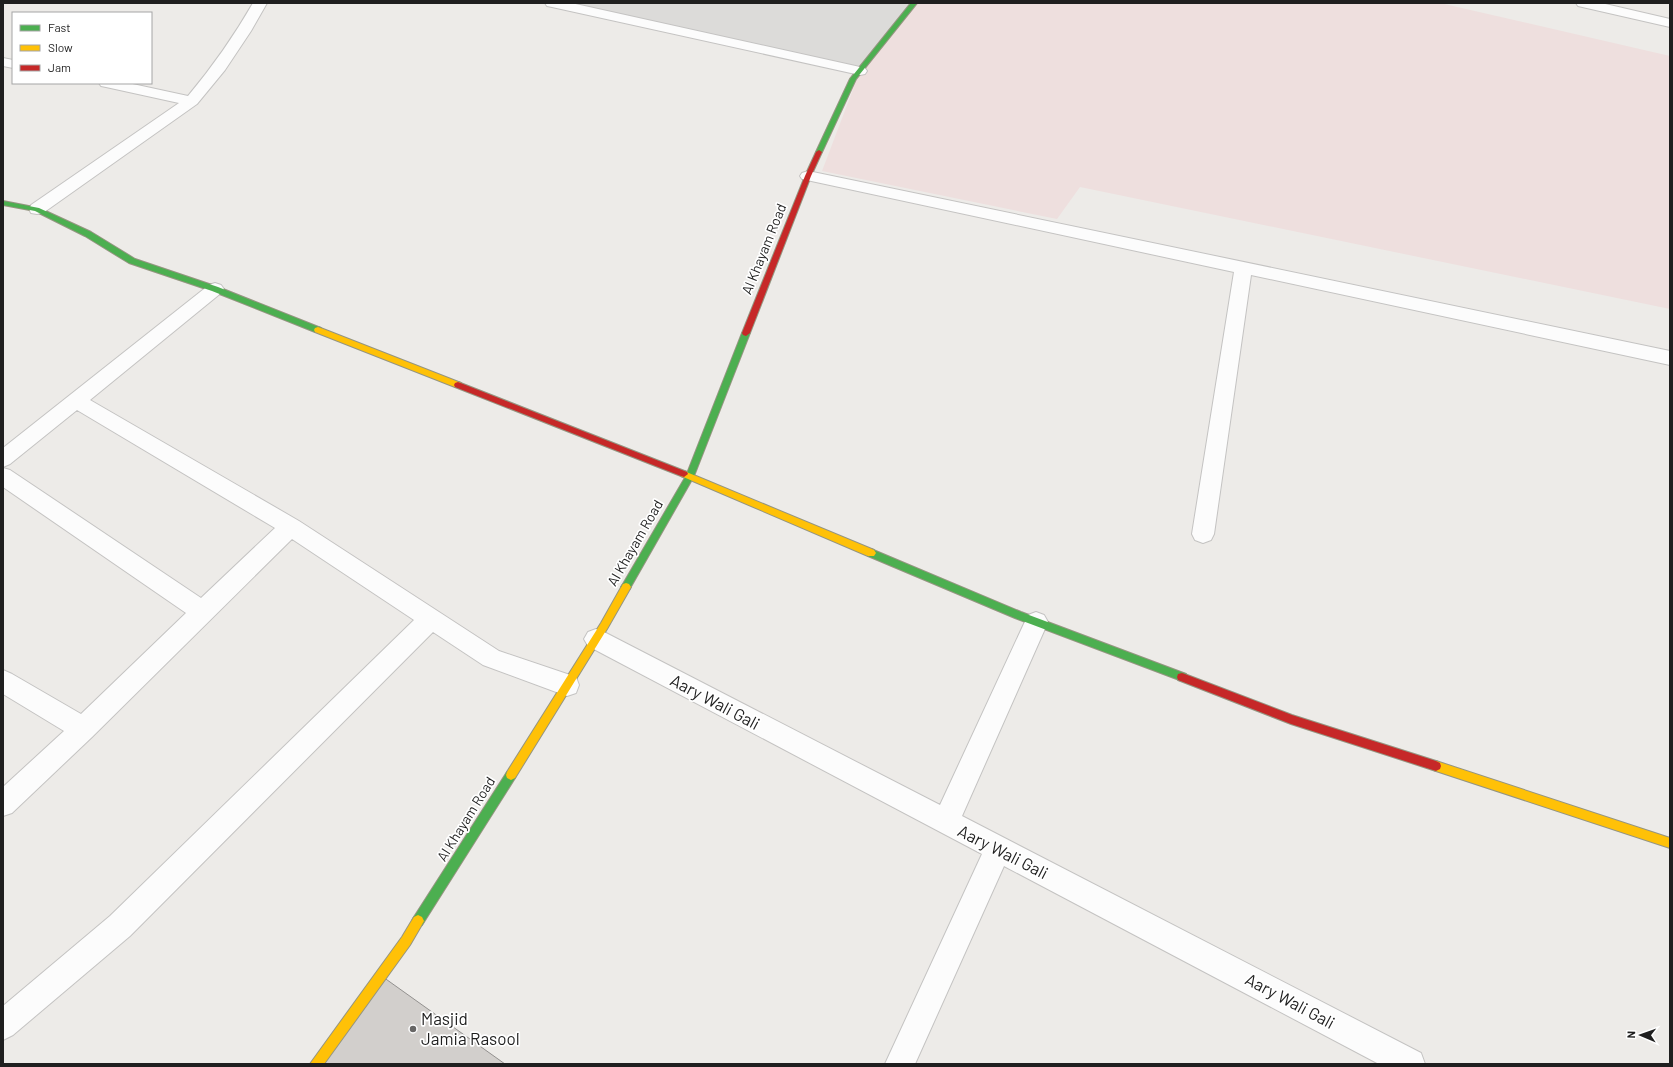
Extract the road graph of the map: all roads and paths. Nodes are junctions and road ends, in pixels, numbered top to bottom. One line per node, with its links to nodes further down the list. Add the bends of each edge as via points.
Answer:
1 (260, 3): 8 (street, via 218,70)
2 (552, 3): 6 (street)
3 (914, 3): 6 (street, Al Khayam Road)
4 (1583, 3): 5 (street)
5 (1670, 23)
6 (860, 71): 9 (street, Al Khayam Road, via 853,79)
7 (111, 84): 8 (street)
8 (192, 100): 11 (street)
9 (808, 176): 12 (street); 18 (street, Al Khayam Road)
10 (3, 203): 11 (street)
11 (37, 209): 13 (street, via 88,234 132,261)
12 (1243, 268): 14 (street); 20 (street)
13 (215, 290): 15 (street); 18 (street)
14 (1670, 358)
15 (77, 401): 16 (street); 19 (street)
16 (3, 460)
17 (3, 476): 21 (street)
18 (690, 476): 23 (street); 24 (street, Al Khayam Road)
19 (291, 527): 21 (street); 22 (street)
20 (1203, 534)
21 (202, 611): 27 (street)
22 (431, 619): 26 (street, via 491,658); 32 (street, via 120,926)
23 (1036, 622): 29 (street); 30 (street, via 1290,719)
24 (596, 639): 26 (street, Al Khayam Road); 29 (street, Aary Wali Gali)
25 (3, 681): 27 (street)
26 (567, 685): 33 (street, Al Khayam Road, via 406,941)
27 (83, 729): 28 (street)
28 (3, 804)
29 (946, 822): 31 (street, Aary Wali Gali)
30 (1670, 843)
31 (998, 849): 34 (street); 35 (street, Aary Wali Gali)
32 (3, 1024)
33 (316, 1064)
34 (900, 1064)
35 (1410, 1064)

